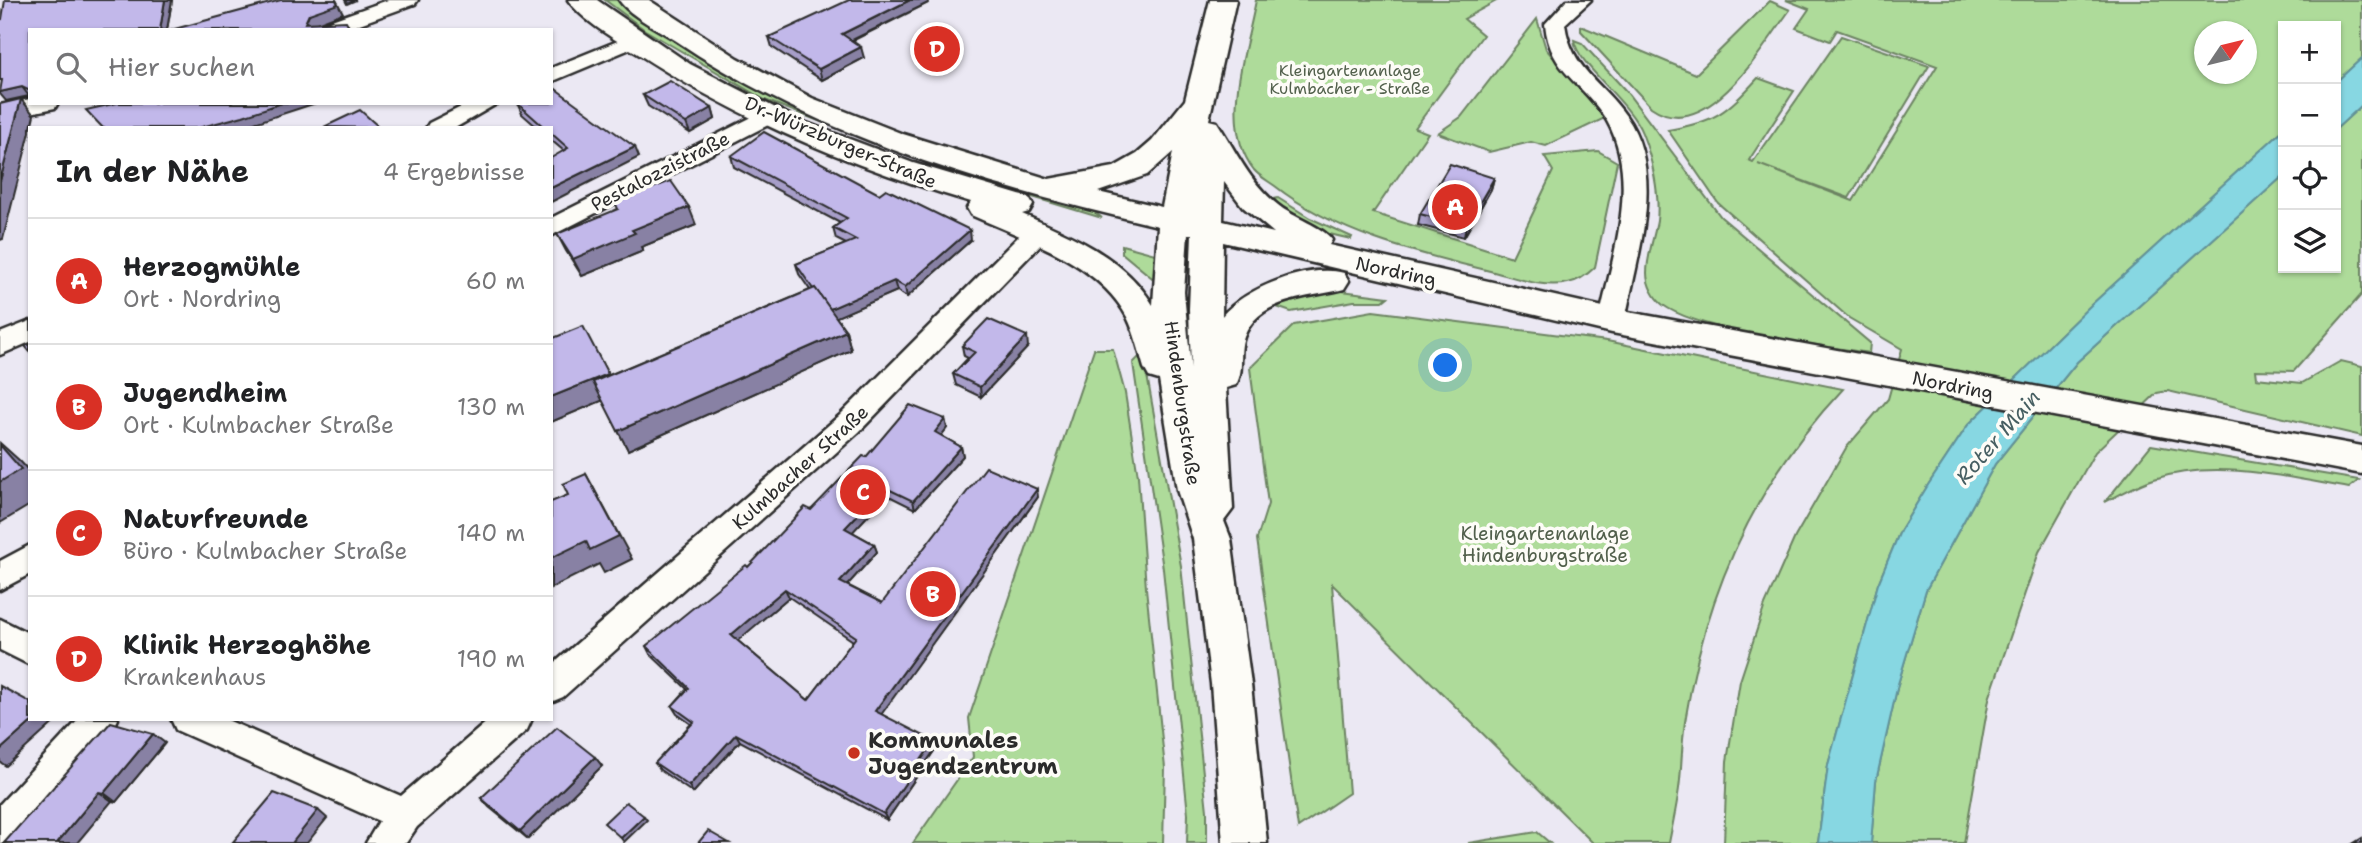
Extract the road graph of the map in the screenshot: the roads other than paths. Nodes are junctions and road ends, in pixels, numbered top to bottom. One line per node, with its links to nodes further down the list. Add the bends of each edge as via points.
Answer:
1 (408, 0): 6 (street)
2 (581, 0): 7 (main road, Dr.-Würzburger-Straße)
3 (632, 0): 17 (main road, Dr.-Würzburger-Straße, via 728,64 802,104 893,140)
4 (1223, 0): 9 (main road)
5 (1581, 0): 24 (street, via 1555,24 1560,50 1617,120 1633,166 1630,226)
6 (328, 28)
7 (635, 40): 8 (street); 13 (main road, Dr.-Würzburger-Straße)
8 (553, 74)
9 (1198, 102): 15 (main road); 17 (main road, via 1156,155 1140,166 1095,182); 19 (main road)
10 (38, 105): 12 (street)
11 (483, 105): 14 (street)
12 (0, 113)
13 (770, 116): 16 (main road, Dr.-Würzburger-Straße); 18 (street, Pestalozzistraße)
14 (441, 126)
15 (1209, 134): 21 (main road); 22 (main road, via 1248,194 1277,222)
16 (923, 179): 19 (main road, Dr.-Würzburger-Straße); 20 (main road)
17 (1041, 186): 19 (main road, Dr.-Würzburger-Straße)
18 (553, 228)
19 (1173, 233): 21 (main road, Dr.-Würzburger-Straße); 27 (main road, Hindenburgstraße, via 1171,347)
20 (1037, 234): 27 (main road, via 1121,284 1143,316 1166,386); 33 (street, Kulmbacher Straße, via 849,424)
21 (1205, 241): 22 (main road, Nordring); 23 (main road, Nordring); 27 (main road, Hindenburgstraße)
22 (1406, 272): 24 (main road, Nordring)
23 (1332, 281): 24 (main road, Nordring, via 1474,305); 27 (main road, via 1278,292 1240,316 1227,338 1222,393)
24 (1599, 318): 28 (main road, Nordring)
25 (28, 331): 26 (street)
26 (0, 345)
27 (1196, 416): 40 (main road, Hindenburgstraße, via 1195,490 1212,539)
28 (2362, 460)
29 (28, 559): 30 (street)
30 (0, 577)
31 (0, 633): 32 (street)
32 (28, 651)
33 (553, 685)
34 (99, 721): 38 (street)
35 (193, 721): 37 (street)
36 (513, 721): 37 (street)
37 (405, 815): 39 (street)
38 (0, 829)
39 (384, 843)
40 (1245, 843)

